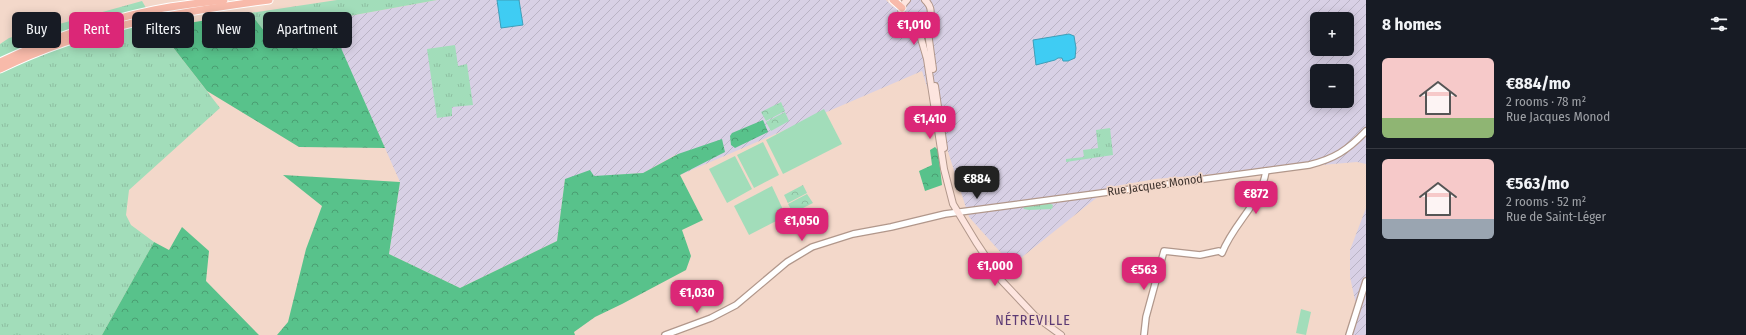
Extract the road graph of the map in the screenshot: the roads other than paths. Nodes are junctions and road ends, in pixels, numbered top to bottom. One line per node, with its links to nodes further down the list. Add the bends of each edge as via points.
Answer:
1 (224, 0): 9 (highway, via 155,10 109,21 53,39)
2 (269, 0): 10 (highway, via 124,24 60,43)
3 (893, 0): 6 (highway)
4 (907, 0): 6 (main road)
5 (925, 0): 7 (main road, via 931,12)
6 (902, 8): 8 (main road, via 903,19)
7 (928, 20): 8 (main road); 13 (main road, via 947,170)
8 (915, 27): 13 (main road, via 928,59 944,169 952,202)
9 (0, 62)
10 (0, 69)
11 (1366, 131): 12 (street, Rue Jacques Monod, via 1351,146 1327,160)
12 (1266, 171): 13 (street, Rue Jacques Monod); 17 (street, via 1262,191 1230,235 1222,252 1200,255 1164,251 1146,317)
13 (958, 212): 15 (street, Rue Jacques Monod, via 864,231 812,247 787,262 736,305 712,318); 16 (main road, via 1002,281 1035,316)
14 (1366, 281): 18 (street)
15 (665, 335)
16 (1061, 335)
17 (1144, 335)
18 (1349, 335)

